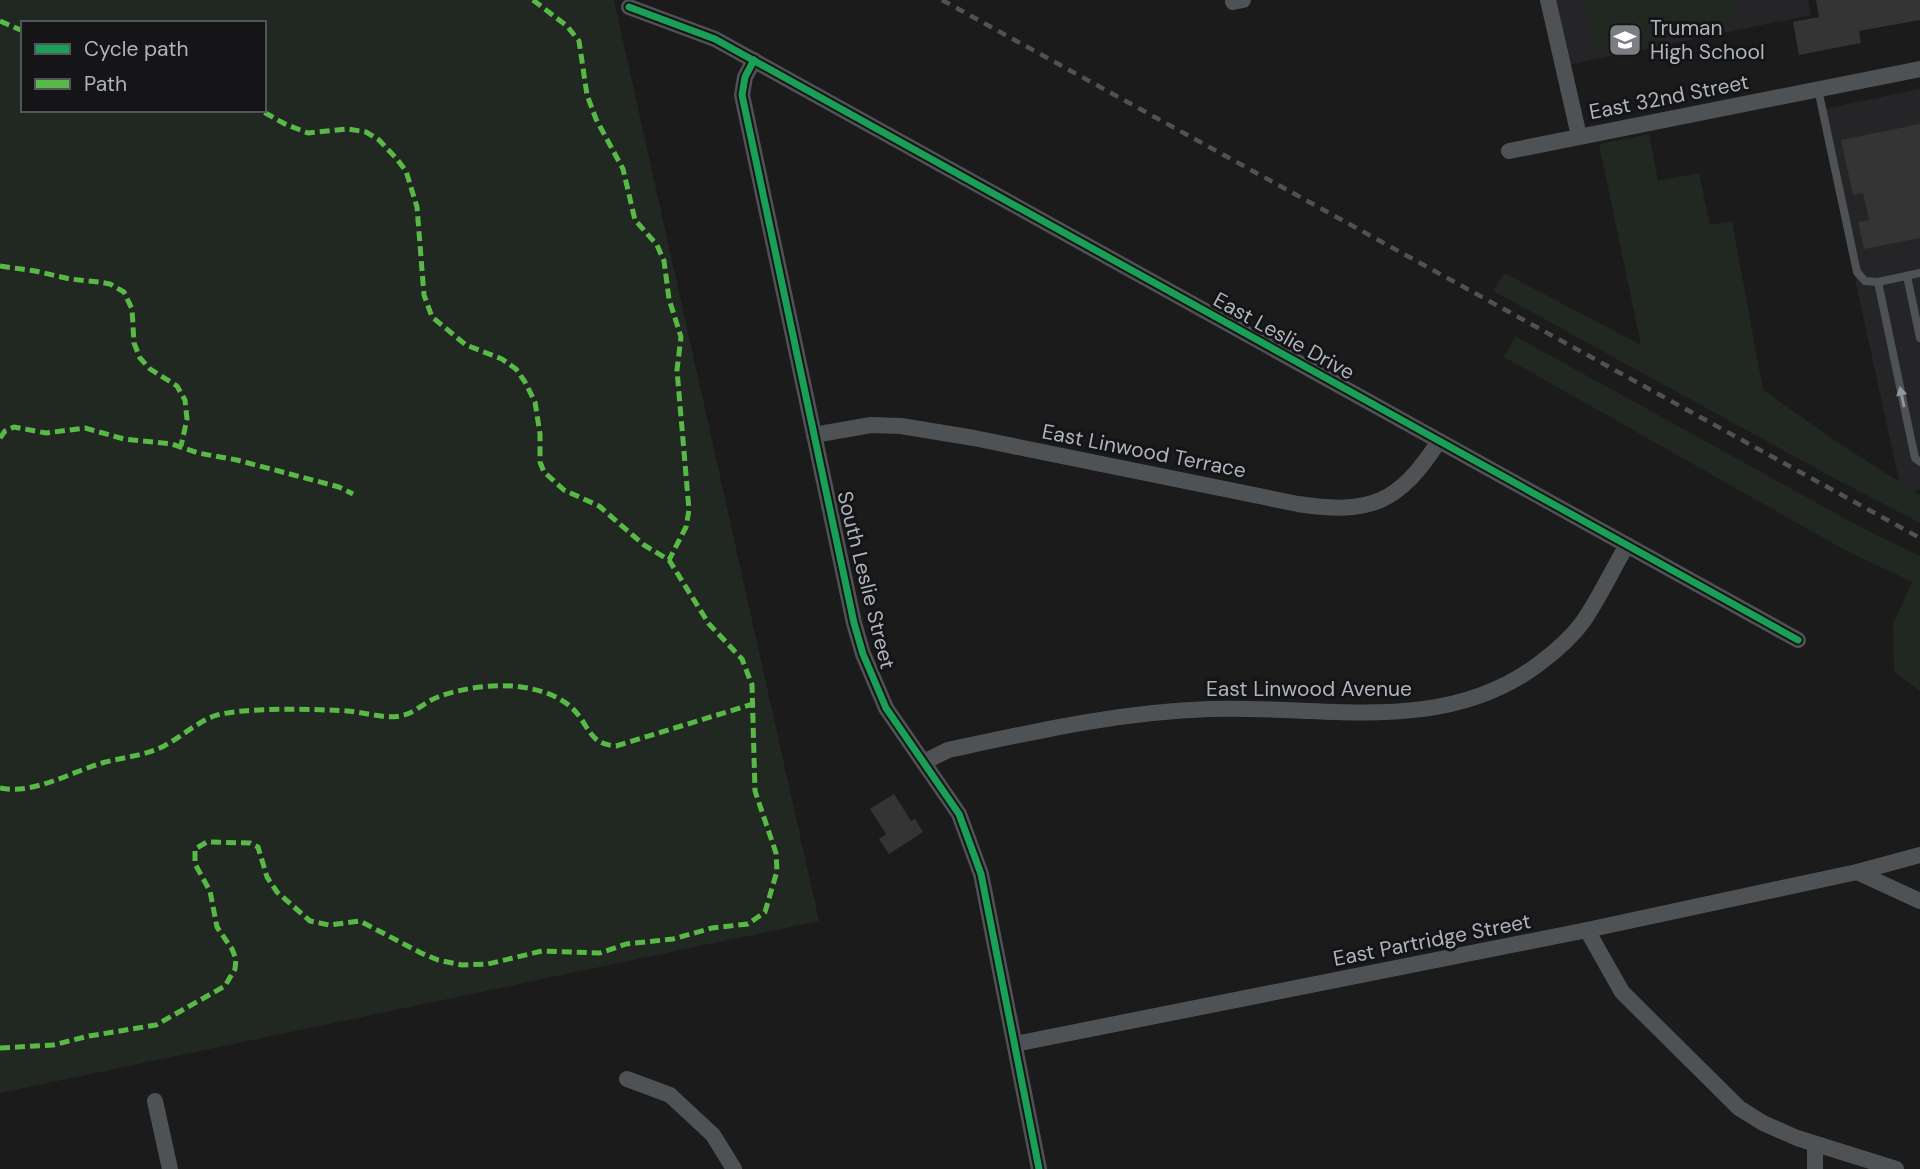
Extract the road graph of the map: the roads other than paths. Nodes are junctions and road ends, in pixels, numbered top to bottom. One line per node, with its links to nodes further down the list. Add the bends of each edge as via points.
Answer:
1 (1548, 0): 6 (street)
2 (629, 7): 3 (street, East Leslie Drive, via 715,39)
3 (754, 60): 12 (street, South Leslie Street, via 742,95); 13 (street, East Leslie Drive)
4 (1920, 69): 5 (street, East 32nd Street)
5 (1818, 89): 6 (street, East 32nd Street); 10 (lane, via 1857,272 1865,281)
6 (1579, 136): 7 (street, East 32nd Street)
7 (1509, 151)
8 (1920, 273): 9 (lane)
9 (1907, 276): 10 (lane); 11 (lane)
10 (1878, 282): 14 (lane, one-way to 10, via 1915,458)
11 (1920, 338)
12 (814, 435): 13 (street, East Linwood Terrace, via 871,425 901,426 1298,504 1345,509 1376,502 1399,490); 17 (street, South Leslie Street, via 863,654 887,708)
13 (1440, 442): 15 (street, East Leslie Drive)
14 (1920, 462)
15 (1627, 545): 16 (street, East Leslie Drive); 17 (street, East Linwood Avenue, via 1583,622 1562,647 1518,680 1472,700 1403,712 1248,708 1121,715 948,750)
16 (1798, 640)
17 (924, 762): 22 (street, South Leslie Street, via 959,814 981,874)
18 (1920, 855): 19 (street, East Partridge Street)
19 (1857, 872): 20 (street); 21 (street, East Partridge Street)
20 (1920, 901)
21 (1587, 930): 22 (street, East Partridge Street); 25 (street, via 1622,992 1713,1084 1763,1123)
22 (1015, 1044): 28 (street, South Leslie Street)
23 (627, 1079): 27 (street, via 670,1095 713,1135)
24 (155, 1101): 26 (street)
25 (1815, 1143): 29 (street); 30 (street)
26 (170, 1169)
27 (734, 1169)
28 (1039, 1169)
29 (1815, 1169)
30 (1896, 1169)

